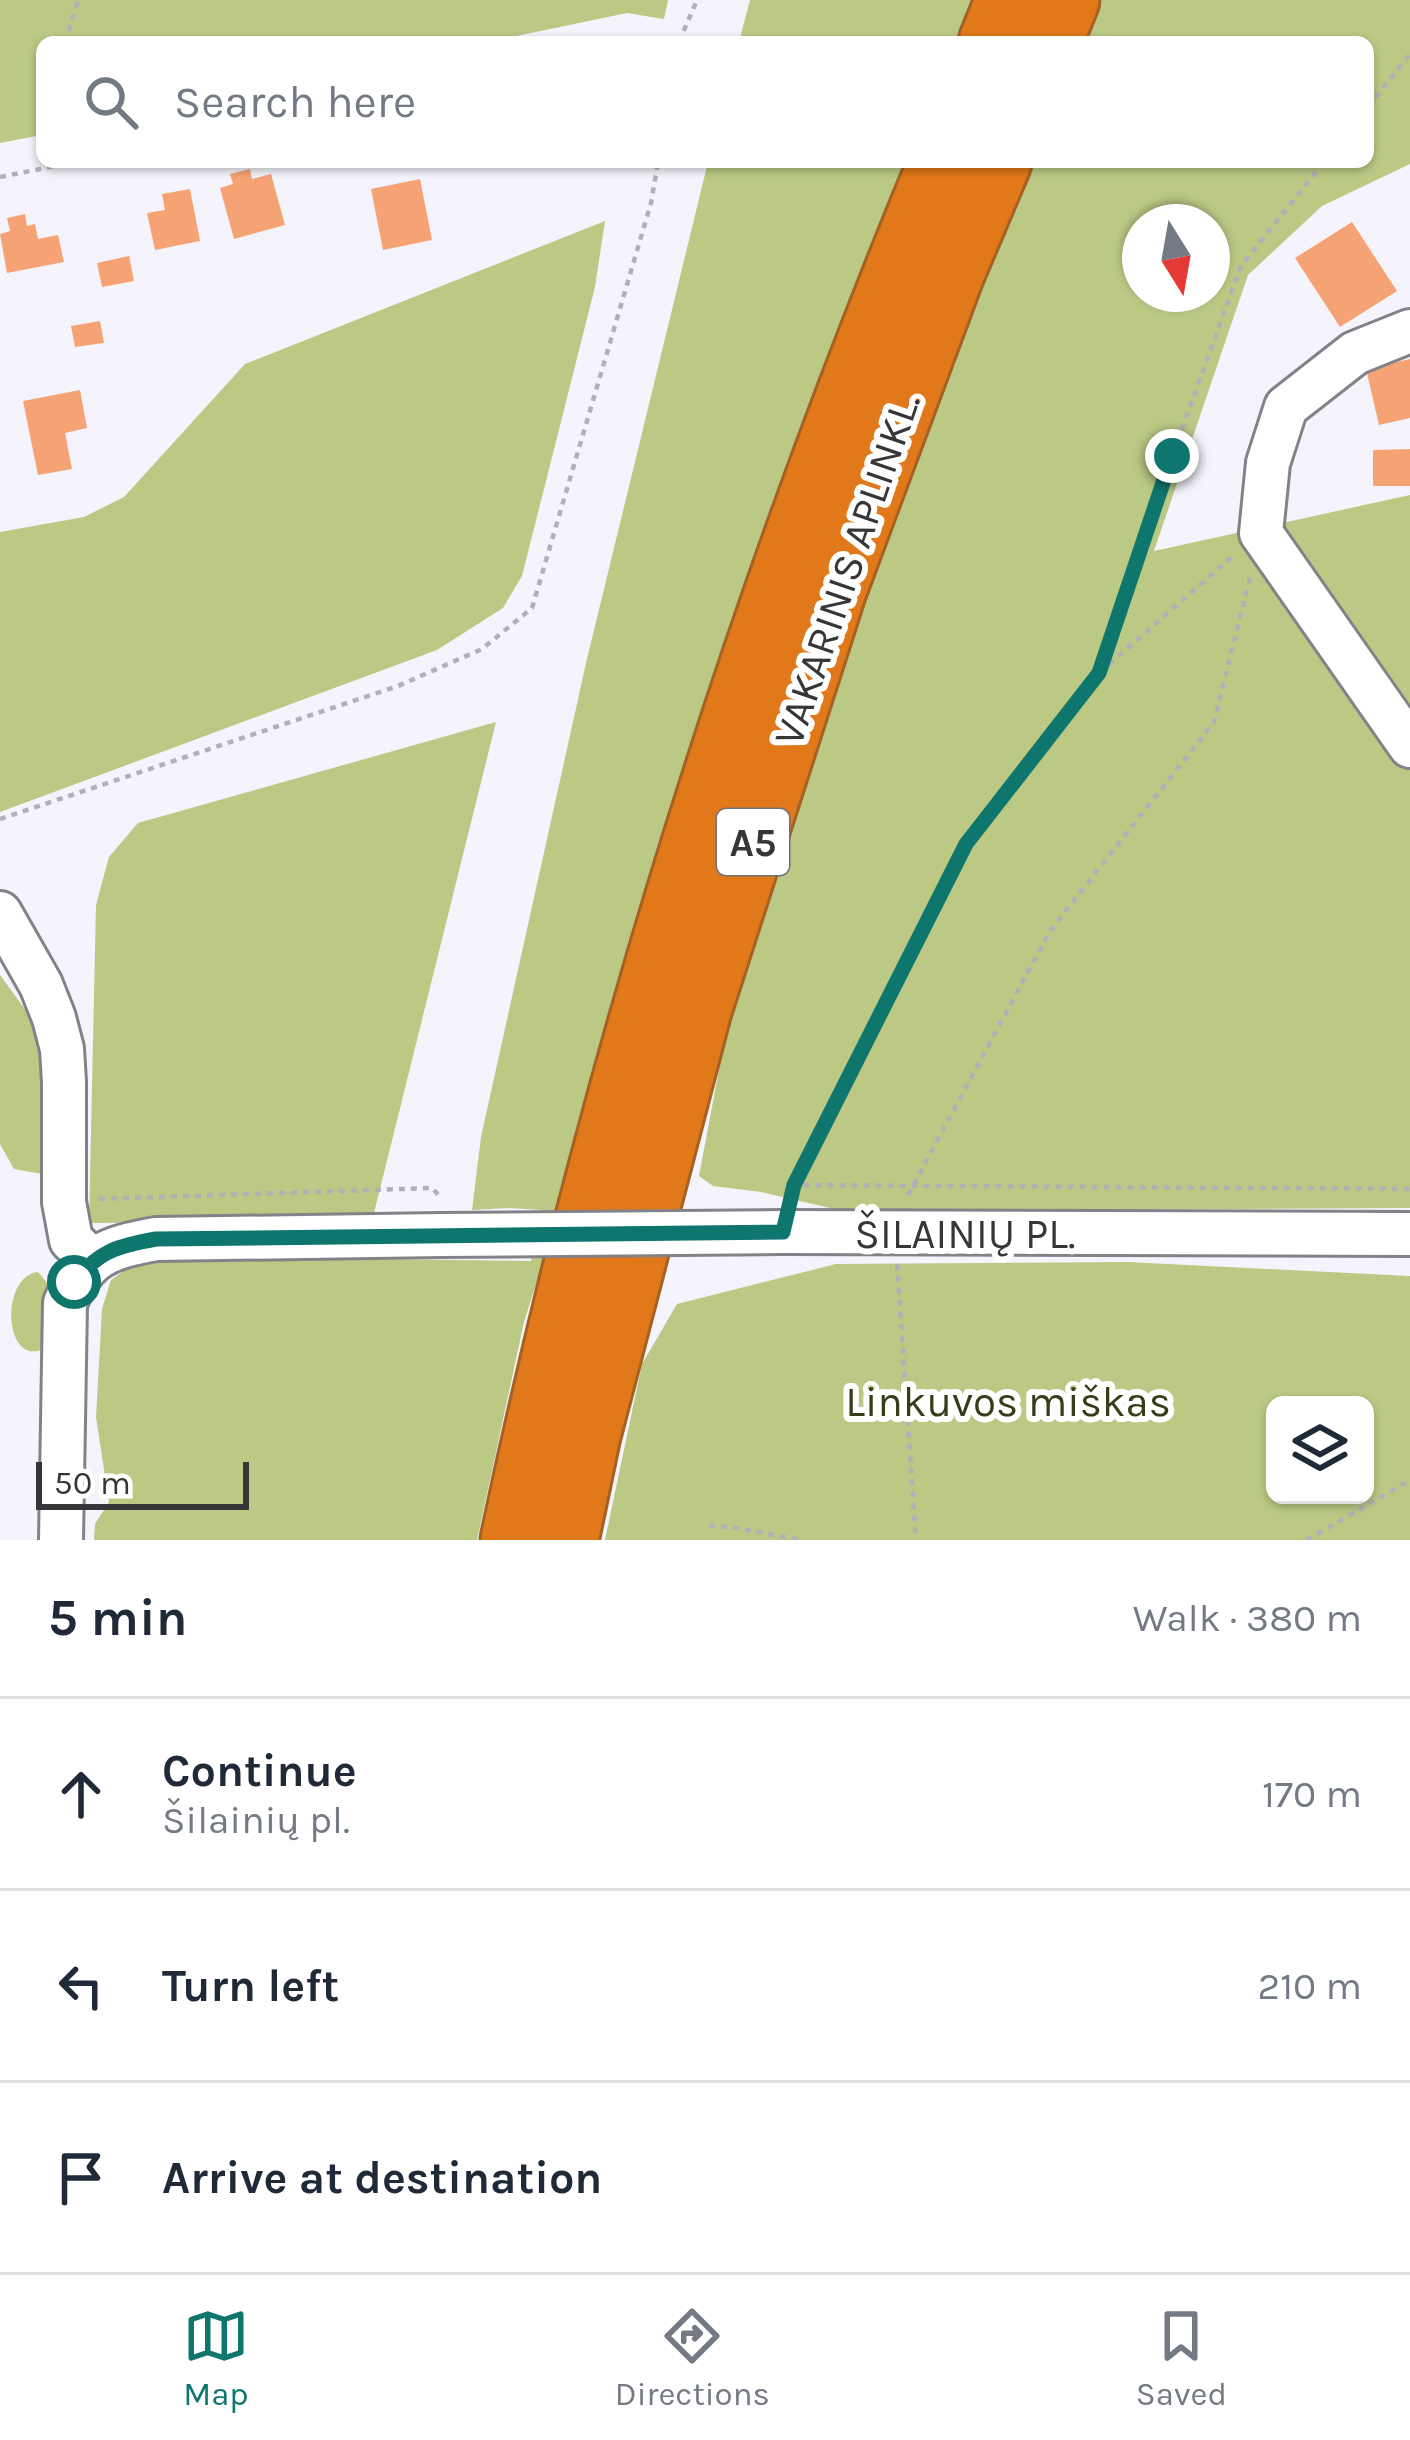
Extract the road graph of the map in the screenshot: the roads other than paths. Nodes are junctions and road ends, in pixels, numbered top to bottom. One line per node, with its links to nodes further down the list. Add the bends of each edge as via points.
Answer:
1 (1008, 0): 3 (highway)
2 (1067, 0): 4 (highway)
3 (993, 36)
4 (1052, 36)
5 (939, 168): 13 (highway, VAKARINIS APLINKL. / A5, via 772,607 643,1007)
6 (996, 168): 14 (highway, VAKARINIS APLINKL. / A5, via 833,590 706,988)
7 (1410, 331): 8 (street, via 1355,353 1286,407 1268,463 1261,533)
8 (1410, 746)
9 (0, 913): 11 (street, via 54,1018 64,1082 64,1202 71,1240)
10 (1410, 1234): 11 (street, ŠILAINIŲ PL., bridge, via 156,1239)
11 (92, 1260): 12 (street, via 65,1304)
12 (61, 1540)
13 (513, 1540)
14 (566, 1540)

